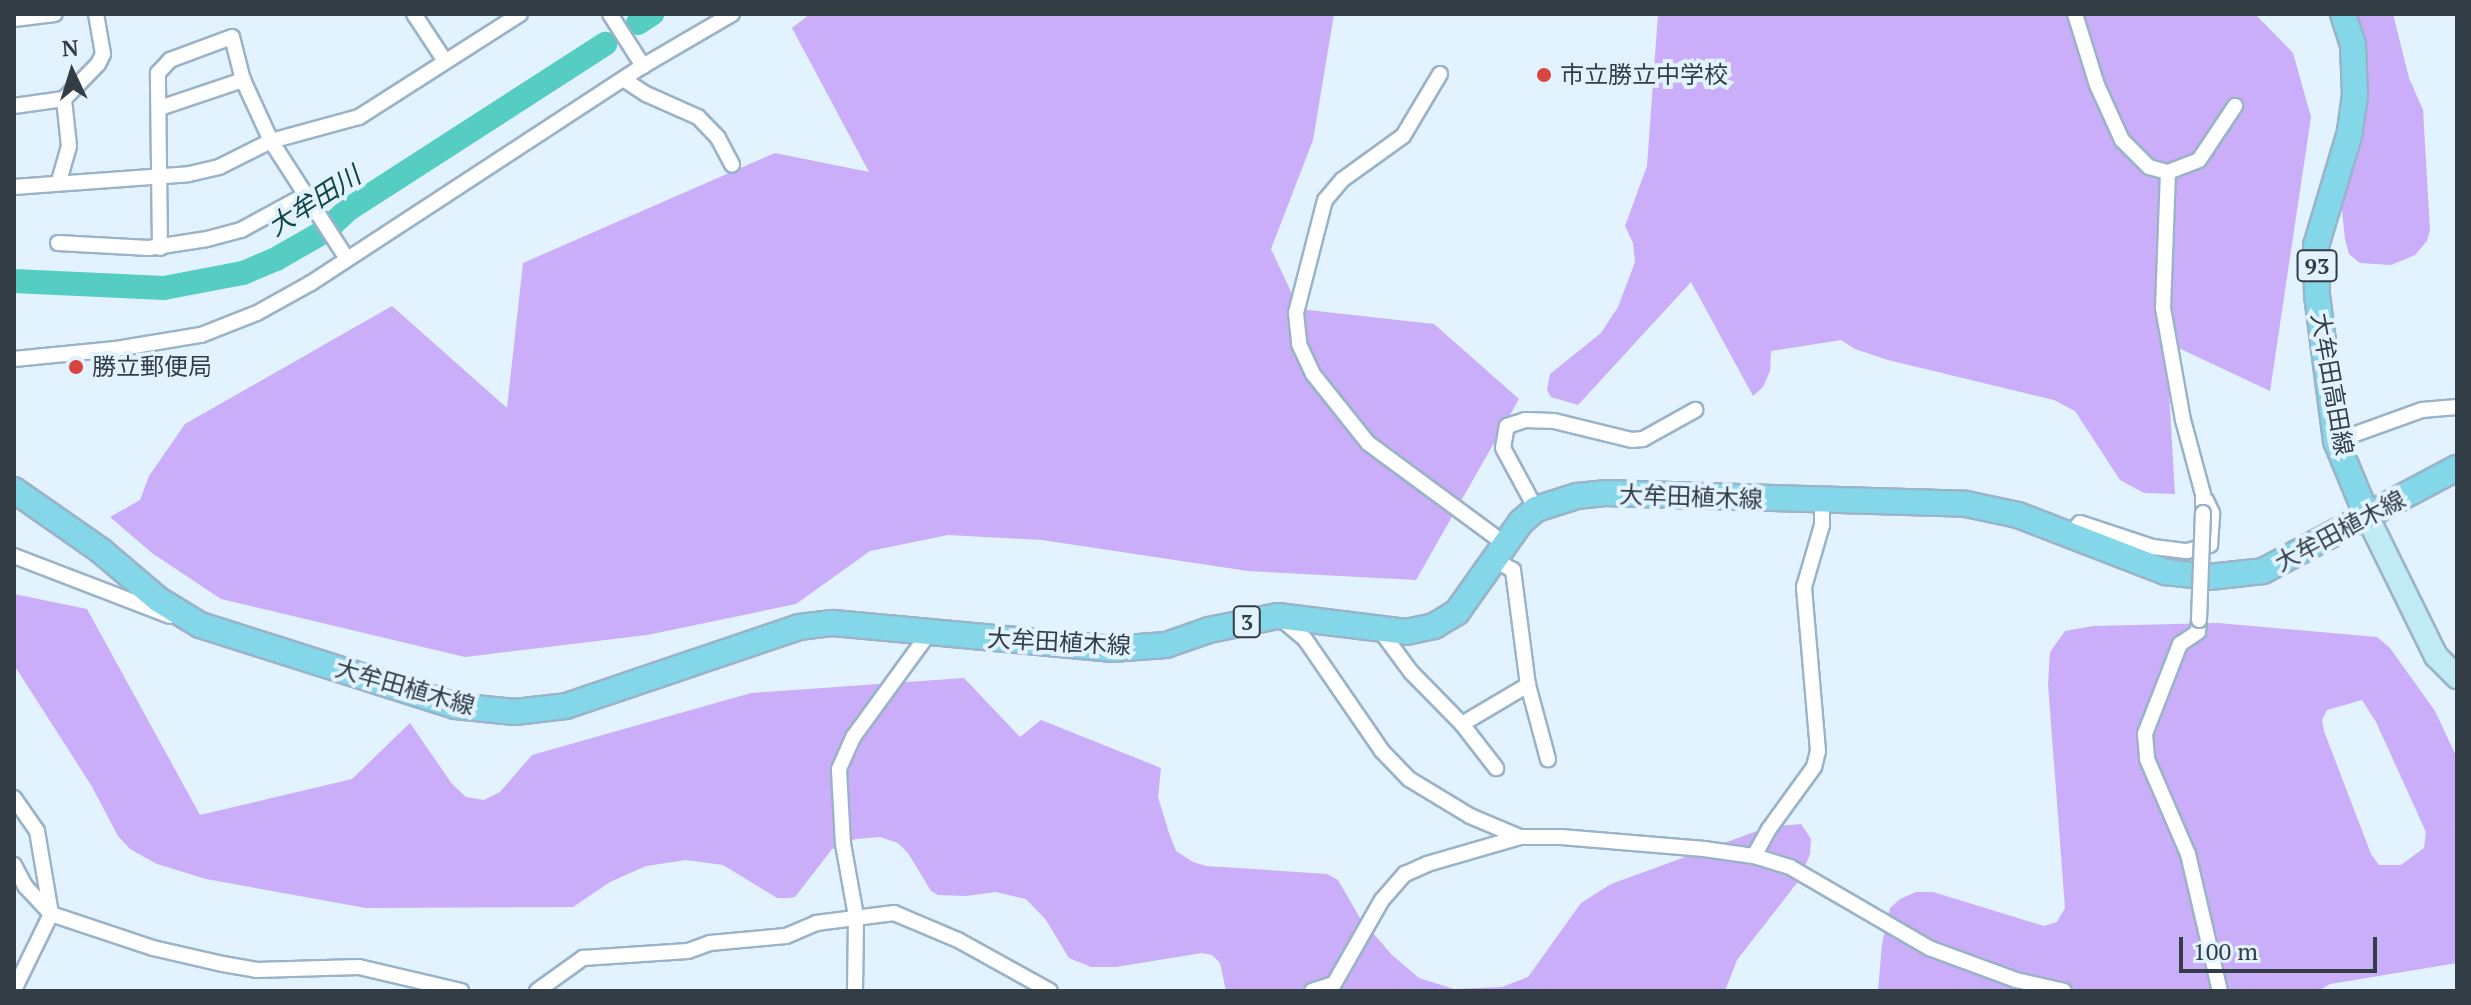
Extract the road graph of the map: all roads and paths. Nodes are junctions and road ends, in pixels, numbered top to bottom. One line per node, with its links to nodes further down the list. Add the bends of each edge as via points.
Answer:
1 (55, 14): 9 (street)
2 (96, 14): 15 (street, via 103,54)
3 (414, 14): 10 (street)
4 (520, 14): 10 (street)
5 (610, 14): 11 (street)
6 (732, 14): 11 (street)
7 (2075, 14): 21 (street, via 2122,140 2138,160)
8 (2343, 14): 32 (main road, 大牟田高田線 / 93, via 2353,44 2355,95 2350,132 2316,246 2317,295)
9 (14, 19)
10 (445, 61): 19 (street, via 359,117)
11 (643, 66): 14 (street)
12 (1440, 74): 40 (street, via 1403,136 1342,180 1325,200 1296,313 1299,344 1313,374 1368,443)
13 (243, 80): 18 (street); 18 (street, via 232,37 170,60 158,73); 19 (street)
14 (626, 81): 20 (street, via 698,117); 28 (street)
15 (64, 99): 16 (street); 23 (street, via 69,146)
16 (14, 106)
17 (2235, 106): 21 (street, via 2199,160)
18 (160, 108): 22 (street)
19 (271, 141): 22 (street, via 219,167); 25 (street)
20 (732, 164)
21 (2168, 172): 35 (street, via 2163,308)
22 (158, 176): 23 (street); 27 (street)
23 (59, 181): 24 (street)
24 (14, 187)
25 (307, 194): 27 (street, via 241,230); 28 (street)
26 (58, 243): 27 (street)
27 (160, 248)
28 (347, 259): 29 (street, via 257,313 201,335)
29 (14, 359)
30 (2457, 407): 32 (street, via 2422,410)
31 (1695, 410): 37 (street, via 1632,440 1554,421 1525,420 1507,426 1503,448)
32 (2336, 441): 38 (main road, 大牟田高田線 / 93)
33 (2457, 468): 38 (main road, 大牟田植木線)
34 (14, 490): 45 (main road, 大牟田植木線 / 3, via 100,550 159,600 200,625)
35 (2203, 494): 39 (street, via 2212,513 2210,545 2187,551 2153,547 2080,523); 67 (street, bridge, via 2198,632 2180,644 2145,734 2147,759 2188,854)
36 (1822, 502): 37 (main road, 大牟田植木線, via 1605,493); 39 (main road, 大牟田植木線, via 1966,504 2018,515); 53 (street, via 1822,525 1804,587 1818,751 1814,767)
37 (1536, 509): 40 (main road, 大牟田植木線 / 3)
38 (2367, 516): 39 (main road, 大牟田植木線, via 2263,571 2209,577 2166,572); 46 (main road, via 2436,656)
39 (2069, 536)
40 (1500, 552): 43 (main road, 大牟田植木線 / 3, via 1457,612 1434,626); 47 (street, via 1513,570)
41 (14, 556): 45 (street, via 190,623)
42 (1278, 616): 43 (main road, 大牟田植木線 / 3); 44 (main road, 大牟田植木線 / 3, via 1166,645 1111,649); 52 (street, via 1305,639 1382,751 1409,779 1470,816)
43 (1380, 630): 48 (street, via 1411,672)
44 (929, 633): 45 (main road, 大牟田植木線 / 3, via 833,623 799,627 566,706 515,712 455,706); 56 (street, via 854,736 839,769 843,844)
45 (243, 636)
46 (2457, 677)
47 (1528, 685): 48 (street); 49 (street)
48 (1462, 724): 50 (street)
49 (1548, 759)
50 (1496, 768)
51 (14, 798): 55 (street, via 37,831)
52 (1520, 837): 53 (street); 58 (street, via 1405,874 1382,900)
53 (1754, 856): 66 (street, via 1790,867 1929,948 2016,980)
54 (14, 865): 55 (street)
55 (51, 914): 57 (street, via 153,948 256,970 359,967); 59 (street)
56 (856, 916): 62 (street, via 816,923 786,936 710,943 688,951 583,958); 63 (street); 64 (street, via 894,913)
57 (391, 974): 60 (street); 61 (street)
58 (1331, 988): 65 (street)
59 (14, 990)
60 (399, 991)
61 (461, 991)
62 (537, 991)
63 (855, 991)
64 (1050, 991)
65 (1312, 991)
66 (2064, 991)
67 (2220, 991)

